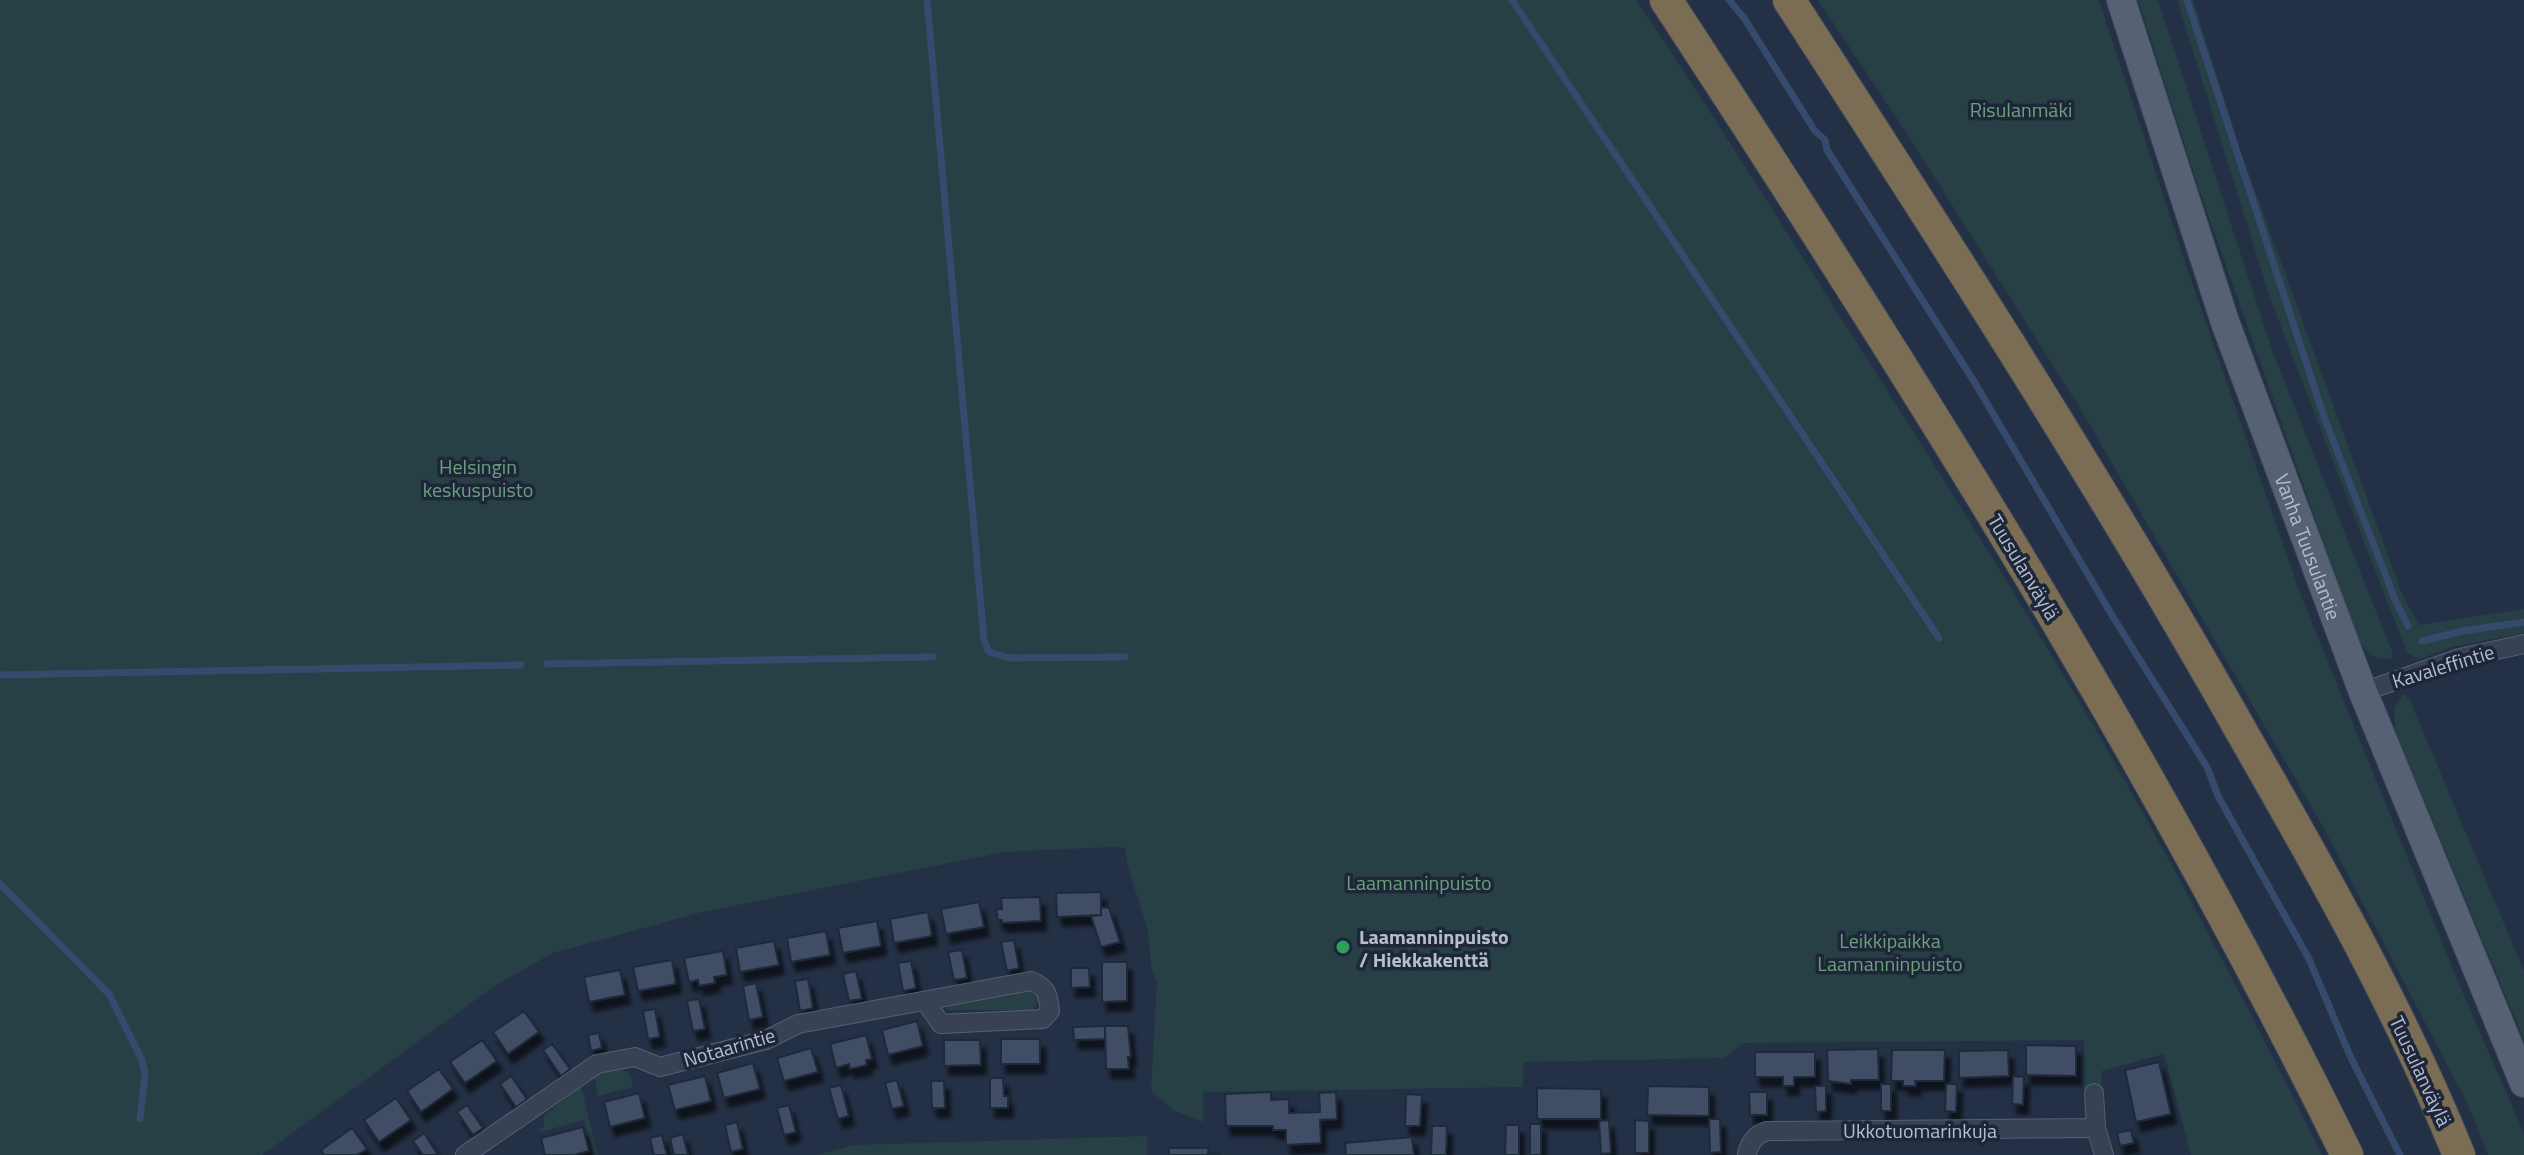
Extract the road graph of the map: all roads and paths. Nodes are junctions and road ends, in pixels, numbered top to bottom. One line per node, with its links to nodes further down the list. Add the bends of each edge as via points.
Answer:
1 (1666, 0): 13 (highway, Tuusulanväylä, via 1973,482 2109,710 2244,949)
2 (1789, 0): 14 (highway, Tuusulanväylä, via 2196,649 2334,894)
3 (2121, 0): 5 (main road, Vanha Tuusulantie, via 2225,322)
4 (2524, 644): 5 (street, Kavaleffintie, via 2460,658)
5 (2363, 692): 7 (main road, Vanha Tuusulantie)
6 (925, 1001): 6 (street, Notaarintie, via 1031,981 1048,992 1050,1011 1043,1019 941,1024); 11 (street, Notaarintie, via 798,1024 766,1040 660,1067 635,1057 597,1064)
7 (2524, 1083)
8 (2094, 1093): 9 (street)
9 (2096, 1128): 10 (street, Ukkotuomarinkuja, via 1767,1131 1759,1133); 12 (street)
10 (1748, 1149)
11 (465, 1155)
12 (2104, 1155)
13 (2347, 1155)
14 (2459, 1155)

